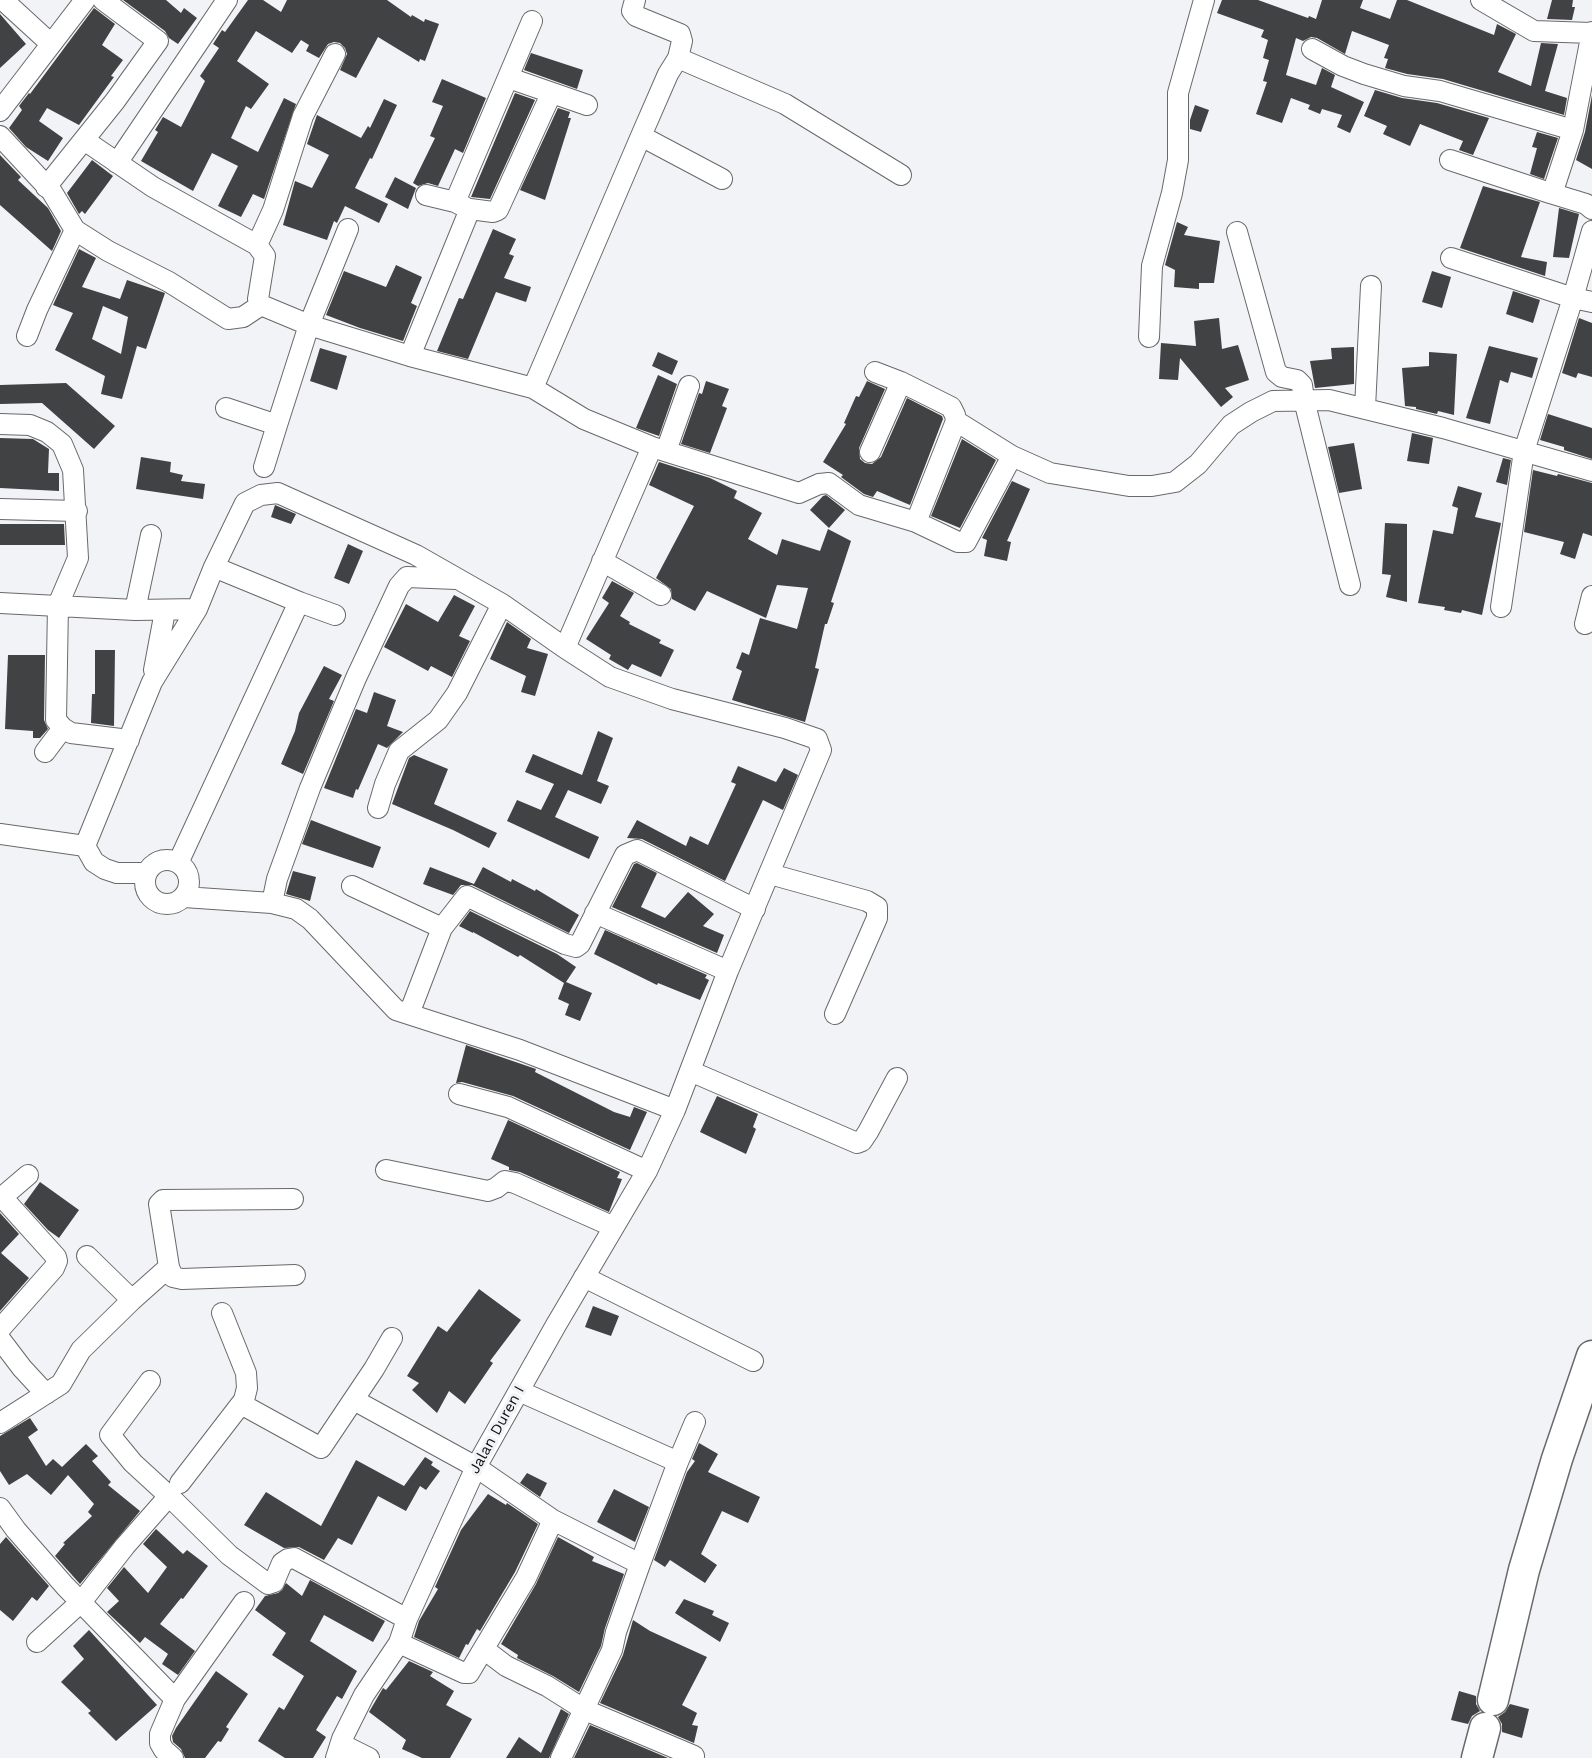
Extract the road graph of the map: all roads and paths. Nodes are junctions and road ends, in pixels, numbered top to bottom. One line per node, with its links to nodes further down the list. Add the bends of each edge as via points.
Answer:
1 (3, 0): 10 (street)
2 (85, 0): 10 (street)
3 (103, 0): 21 (street, via 158,41)
4 (227, 0): 23 (street)
5 (635, 0): 13 (street, via 632,10 636,16 682,37)
6 (1204, 0): 42 (street, via 1178,93 1178,160 1152,266)
7 (1481, 0): 9 (street, via 1534,31)
8 (532, 21): 14 (street)
9 (1592, 33): 18 (street)
10 (51, 44): 17 (street)
11 (1312, 50): 18 (street, via 1364,74 1440,91)
12 (335, 54): 35 (street, via 303,116 273,210)
13 (678, 58): 20 (street); 24 (street, via 785,104)
14 (509, 78): 15 (street); 29 (street)
15 (551, 94): 16 (street); 29 (street, via 498,210)
16 (587, 105)
17 (0, 111)
18 (1573, 130): 27 (street)
19 (0, 136): 26 (street)
20 (641, 136): 25 (street); 47 (street)
21 (84, 140): 23 (street); 26 (street)
22 (1450, 160): 27 (street)
23 (117, 163): 35 (street)
24 (901, 175)
25 (722, 179)
26 (46, 187): 32 (street)
27 (1550, 193): 30 (street)
28 (426, 195): 29 (street)
29 (463, 206): 43 (street)
30 (1592, 209)
31 (348, 229): 40 (street)
32 (75, 230): 39 (street, via 228,319 243,317); 41 (street)
33 (1592, 231): 38 (street)
34 (1237, 232): 48 (street, via 1276,372 1297,380)
35 (257, 245): 39 (street, via 265,256 258,299)
36 (1451, 258): 38 (street)
37 (1371, 286): 50 (street)
38 (1583, 300): 55 (street)
39 (261, 305): 40 (street)
40 (309, 325): 43 (street); 53 (street)
41 (27, 336)
42 (1149, 337)
43 (410, 356): 47 (street)
44 (875, 372): 45 (street)
45 (901, 382): 51 (street, via 951,406); 56 (street)
46 (689, 386): 54 (street)
47 (533, 388): 54 (street, via 584,419)
48 (1304, 400): 50 (street, via 1329,400); 57 (street, via 1273,401 1230,425 1198,464 1175,482 1129,486 1103,482 1050,473); 67 (street)
49 (226, 408): 53 (street)
50 (1365, 408): 55 (street)
51 (956, 421): 57 (street); 62 (street)
52 (0, 424): 61 (street, via 30,425 62,444 73,470)
53 (277, 425): 58 (street)
54 (659, 449): 62 (street, via 799,493 829,483 859,505); 64 (street)
55 (1524, 451): 59 (street); 74 (street)
56 (870, 452)
57 (1012, 456): 62 (street, via 966,542 951,540)
58 (264, 466)
59 (1592, 471)
60 (0, 509): 61 (street)
61 (77, 510): 73 (street, via 78,558)
62 (916, 522)
63 (151, 535): 76 (street)
64 (602, 561): 68 (street); 80 (street)
65 (214, 567): 66 (street, Jalan Duren I, via 245,503 261,495 278,494 416,555); 70 (street); 75 (street, Jalan Duren I)
66 (458, 579): 72 (street, Jalan Duren I); 93 (street, via 407,577 399,586 310,789)
67 (1350, 585)
68 (661, 595)
69 (1592, 596): 79 (street)
70 (299, 602): 78 (street); 88 (street)
71 (0, 603): 73 (street)
72 (502, 604): 80 (street, Jalan Duren I); 85 (street, via 457,693 438,720 399,751)
73 (58, 605): 76 (street); 82 (street, via 56,720)
74 (1501, 607)
75 (197, 609): 77 (street); 81 (street, Jalan Duren I)
76 (135, 610): 77 (street)
77 (165, 611): 81 (street)
78 (334, 615)
79 (1585, 624)
80 (565, 648): 90 (street, Jalan Duren I, via 610,677 672,699 817,739 822,750)
81 (152, 682): 83 (street)
82 (63, 728): 83 (street, via 71,733); 84 (street)
83 (129, 740): 87 (street)
84 (45, 752)
85 (378, 808)
86 (0, 834): 87 (street)
87 (85, 846): 89 (street, via 94,862 105,869)
88 (178, 863): 89 (street, via 166,860 154,864); 92 (street, via 187,872 189,885)
89 (146, 873): 92 (street, via 144,882 151,898 168,904)
90 (770, 874): 94 (street, Jalan Duren I); 99 (street, via 877,907 877,918)
91 (352, 886): 96 (street)
92 (184, 897): 93 (street)
93 (272, 903): 98 (street, via 296,909 310,919 396,1010)
94 (755, 909): 95 (street, via 637,850 625,855); 97 (street, Jalan Duren I)
95 (595, 913): 96 (street, via 576,947 467,896); 97 (street)
96 (442, 928): 98 (street)
97 (728, 971): 100 (street, Jalan Duren I)
98 (409, 1014): 103 (street, via 520,1050)
99 (835, 1014)
100 (690, 1071): 101 (street, via 856,1143 868,1132); 103 (street, Jalan Duren I)
101 (897, 1078)
102 (459, 1094): 105 (street, via 508,1107)
103 (675, 1110): 105 (street, Jalan Duren I)
104 (386, 1170): 109 (street, via 488,1191 505,1181 515,1183)
105 (647, 1171): 109 (street, Jalan Duren I)
106 (28, 1175): 107 (street)
107 (1, 1198): 116 (street, via 57,1261)
108 (293, 1199): 111 (street, via 161,1201)
109 (614, 1227): 113 (street, Jalan Duren I)
110 (87, 1256): 114 (street)
111 (169, 1267): 112 (street, via 173,1277 182,1279); 114 (street)
112 (295, 1275)
113 (584, 1276): 120 (street); 122 (street, Jalan Duren I)
114 (132, 1300): 123 (street, via 81,1350 61,1384)
115 (222, 1313): 125 (street, via 246,1373 247,1388)
116 (0, 1329)
117 (392, 1338): 124 (street)
118 (0, 1339): 123 (street)
119 (1592, 1356): 141 (highway, via 1528,1559)
120 (753, 1361)
121 (150, 1381): 130 (street, via 110,1435 133,1463)
122 (519, 1391): 128 (street); 129 (street, Jalan Duren I)
123 (46, 1394): 127 (street)
124 (354, 1400): 125 (street, via 321,1448); 129 (street)
125 (241, 1404): 130 (street)
126 (695, 1422): 128 (street)
127 (0, 1423)
128 (678, 1462): 133 (street)
129 (476, 1467): 132 (street); 136 (street, Jalan Duren I)
130 (174, 1490): 134 (street); 136 (street, via 229,1554 260,1580 274,1582 282,1563 294,1558)
131 (0, 1508): 134 (street)
132 (553, 1520): 133 (street); 139 (street)
133 (640, 1564): 142 (street, via 612,1650)
134 (82, 1601): 137 (street); 140 (street)
135 (244, 1602): 140 (street)
136 (407, 1619): 138 (street, Jalan Duren I)
137 (37, 1642)
138 (399, 1642): 139 (street, via 467,1674); 144 (street, Jalan Duren I, via 364,1695)
139 (485, 1650): 142 (street)
140 (175, 1699): 146 (street, via 160,1734 160,1743)
141 (1493, 1700)
142 (585, 1710): 145 (street); 148 (street)
143 (1485, 1728): 149 (highway)
144 (338, 1751): 147 (street)
145 (694, 1756)
146 (172, 1758)
147 (369, 1758)
148 (561, 1758)
149 (1477, 1758)

